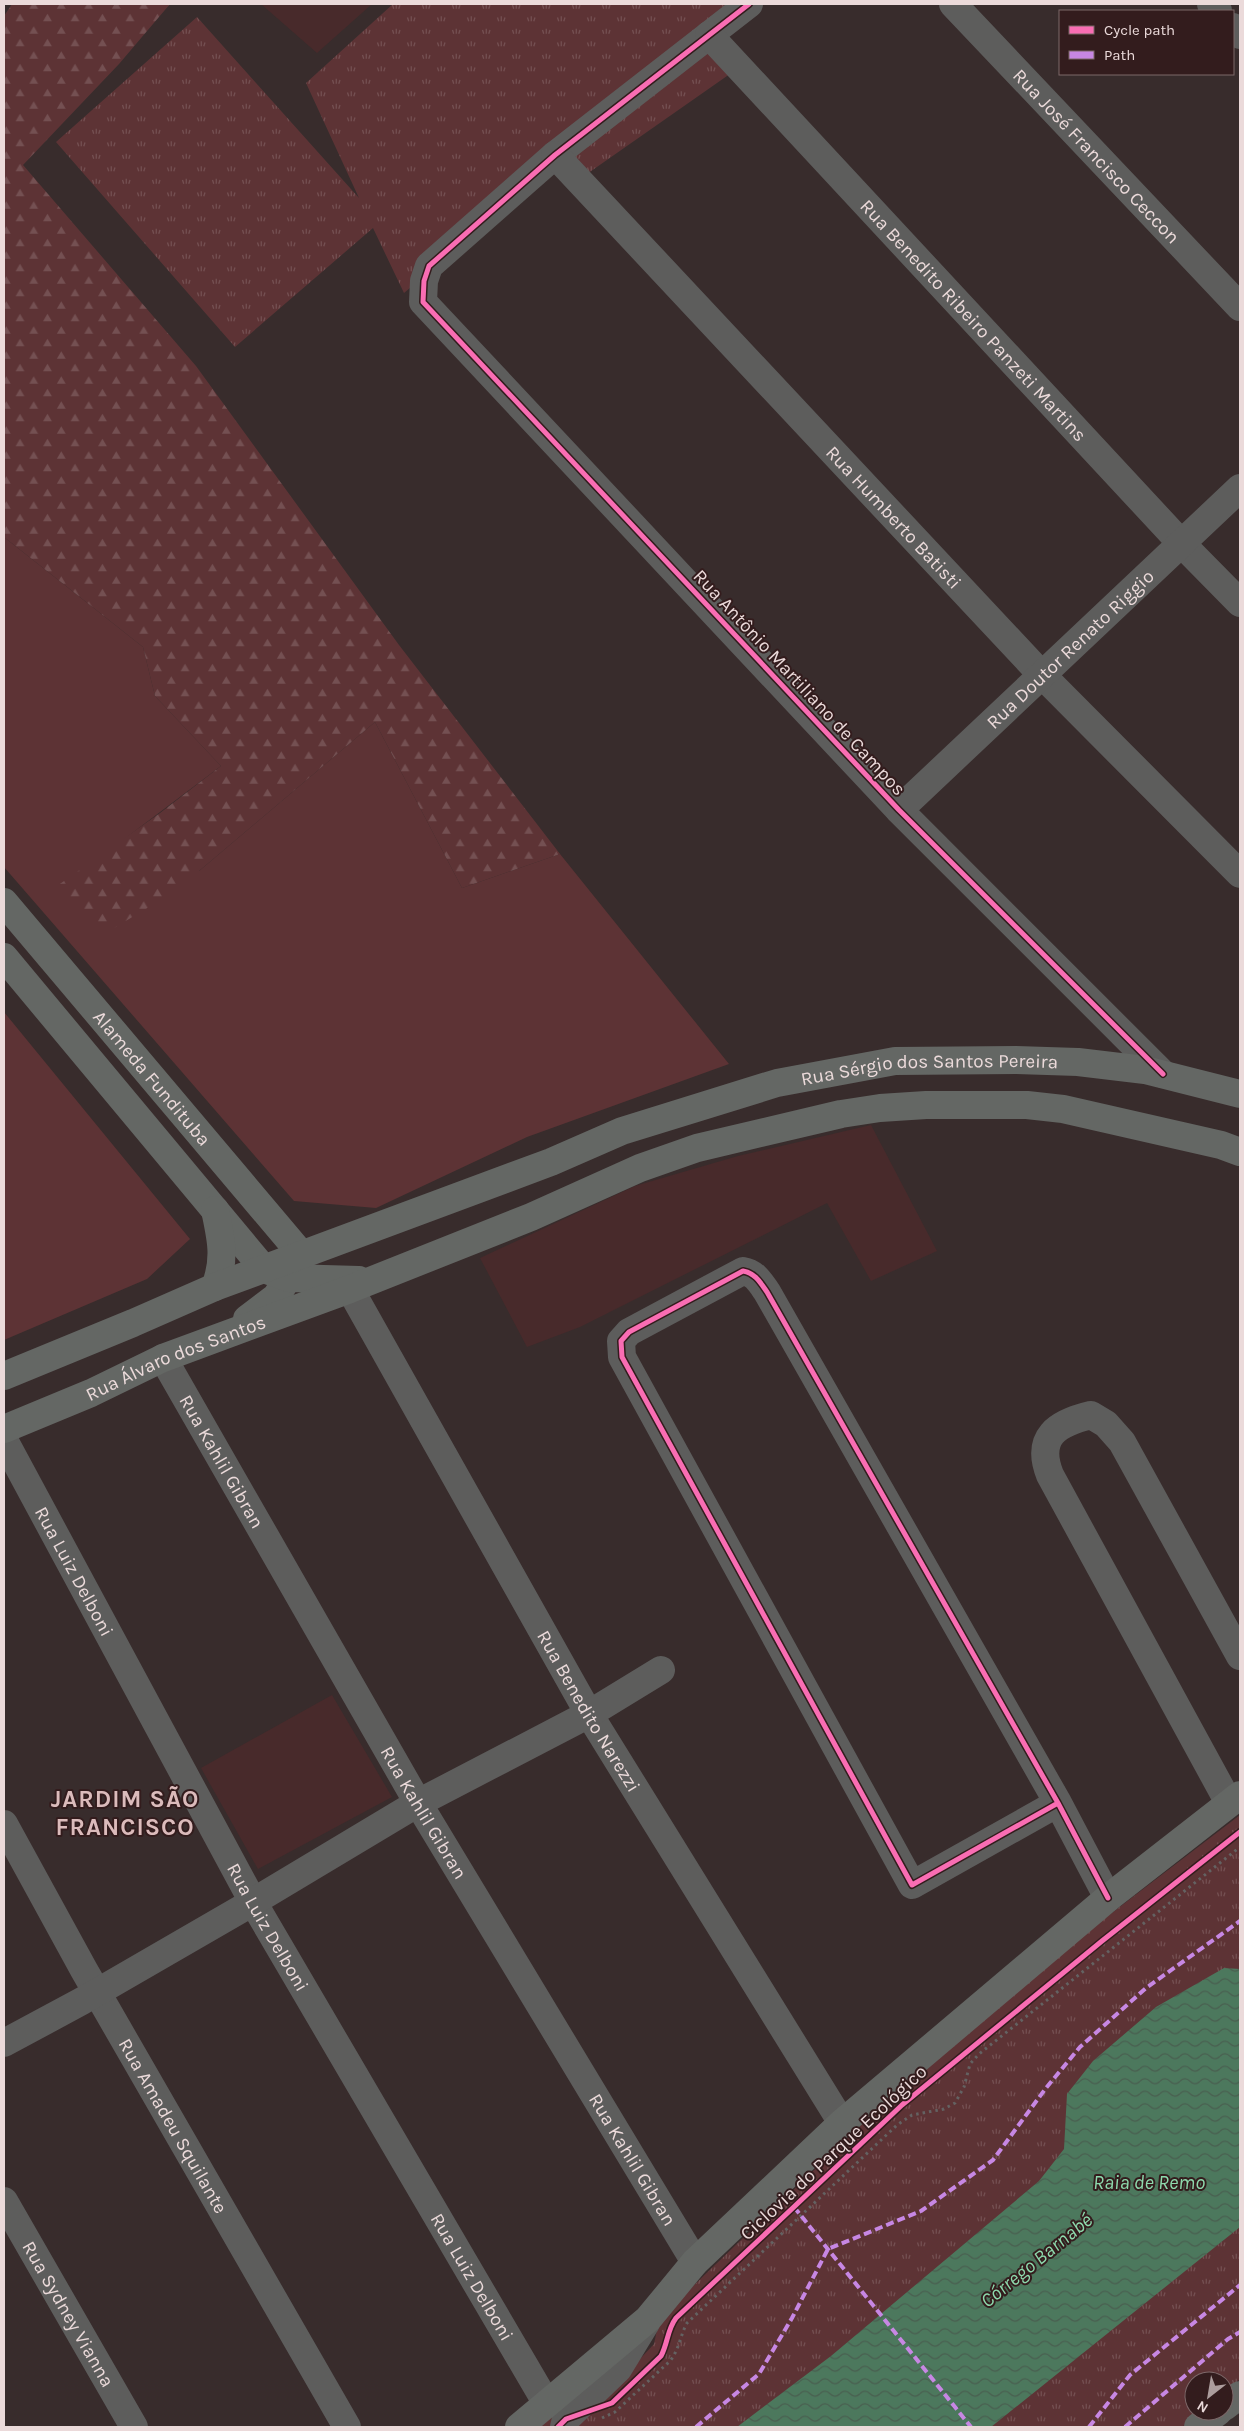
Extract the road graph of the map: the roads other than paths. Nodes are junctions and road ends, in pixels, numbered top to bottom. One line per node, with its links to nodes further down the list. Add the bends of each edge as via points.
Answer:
1 (749, 4): 3 (street)
2 (953, 4): 5 (street, Rua José Francisco Ceccon)
3 (709, 35): 4 (street); 7 (street, Rua Benedito Ribeiro Panzeti Martins)
4 (555, 155): 9 (street, Rua Humberto Batisti); 10 (street, Rua Antônio Martiliano de Campos, via 429,266 423,302)
5 (1240, 307)
6 (1240, 488): 7 (street, Rua Doutor Renato Riggio)
7 (1181, 543): 8 (street, Rua Benedito Ribeiro Panzeti Martins); 9 (street, Rua Doutor Renato Riggio)
8 (1240, 602)
9 (1042, 675): 10 (street, Rua Doutor Renato Riggio); 11 (street, Rua Humberto Batisti)
10 (899, 810): 14 (street, Rua Antônio Martiliano de Campos)
11 (1240, 874)
12 (4, 902): 19 (main road, Alameda Fundituba)
13 (4, 957): 20 (main road, Alameda Fundituba)
14 (1163, 1074): 15 (main road, Rua Sérgio dos Santos Pereira); 16 (main road, Rua Sérgio dos Santos Pereira, via 1078,1062 895,1061 777,1082)
15 (1240, 1094)
16 (622, 1131): 18 (main road); 21 (main road, Rua Sérgio dos Santos Pereira, via 551,1162)
17 (1234, 1146): 18 (main road, Rua Álvaro dos Santos, via 1027,1105 926,1105 841,1114 697,1148)
18 (640, 1168): 23 (main road, Rua Álvaro dos Santos, via 531,1217)
19 (228, 1169): 21 (main road, via 288,1221 317,1235); 22 (main road, Alameda Fundituba)
20 (214, 1206): 22 (main road, Alameda Fundituba); 24 (main road, via 222,1243 220,1274)
21 (344, 1240): 22 (main road, Rua Sérgio dos Santos Pereira)
22 (285, 1267): 23 (main road); 24 (main road, Rua Sérgio dos Santos Pereira); 25 (main road, via 276,1297)
23 (363, 1284): 25 (main road, Rua Álvaro dos Santos); 32 (street, Rua Benedito Narezzi)
24 (215, 1287): 27 (main road, Rua Sérgio dos Santos Pereira)
25 (227, 1334): 26 (main road, Rua Álvaro dos Santos)
26 (163, 1358): 28 (main road, Rua Álvaro dos Santos, via 91,1393); 34 (street, Rua Kahlil Gibran)
27 (4, 1376)
28 (4, 1429)
29 (4, 1440): 38 (street, Rua Luiz Delboni)
30 (1240, 1656): 33 (street, via 1122,1442 1106,1424 1091,1415 1068,1420 1048,1437 1044,1459 1050,1476)
31 (660, 1670): 32 (street)
32 (589, 1714): 34 (street); 41 (street, Rua Benedito Narezzi)
33 (1234, 1799): 37 (main road)
34 (418, 1803): 38 (street); 43 (street, Rua Kahlil Gibran)
35 (1058, 1803): 35 (street, via 758,1278 743,1271 629,1332 621,1341 622,1357 912,1885); 37 (street)
36 (4, 1824): 39 (street, Rua Amadeu Squilante)
37 (1108, 1898): 41 (main road)
38 (253, 1902): 39 (street); 45 (street, Rua Luiz Delboni)
39 (97, 1992): 40 (street); 47 (street, Rua Amadeu Squilante)
40 (4, 2043)
41 (842, 2123): 43 (main road)
42 (4, 2201): 46 (street, Rua Sydney Vianna)
43 (695, 2262): 44 (main road)
44 (648, 2319): 45 (main road); 49 (street, via 618,2369 566,2419)
45 (547, 2404): 48 (main road)
46 (134, 2427)
47 (347, 2427)
48 (518, 2427)
49 (564, 2427)

